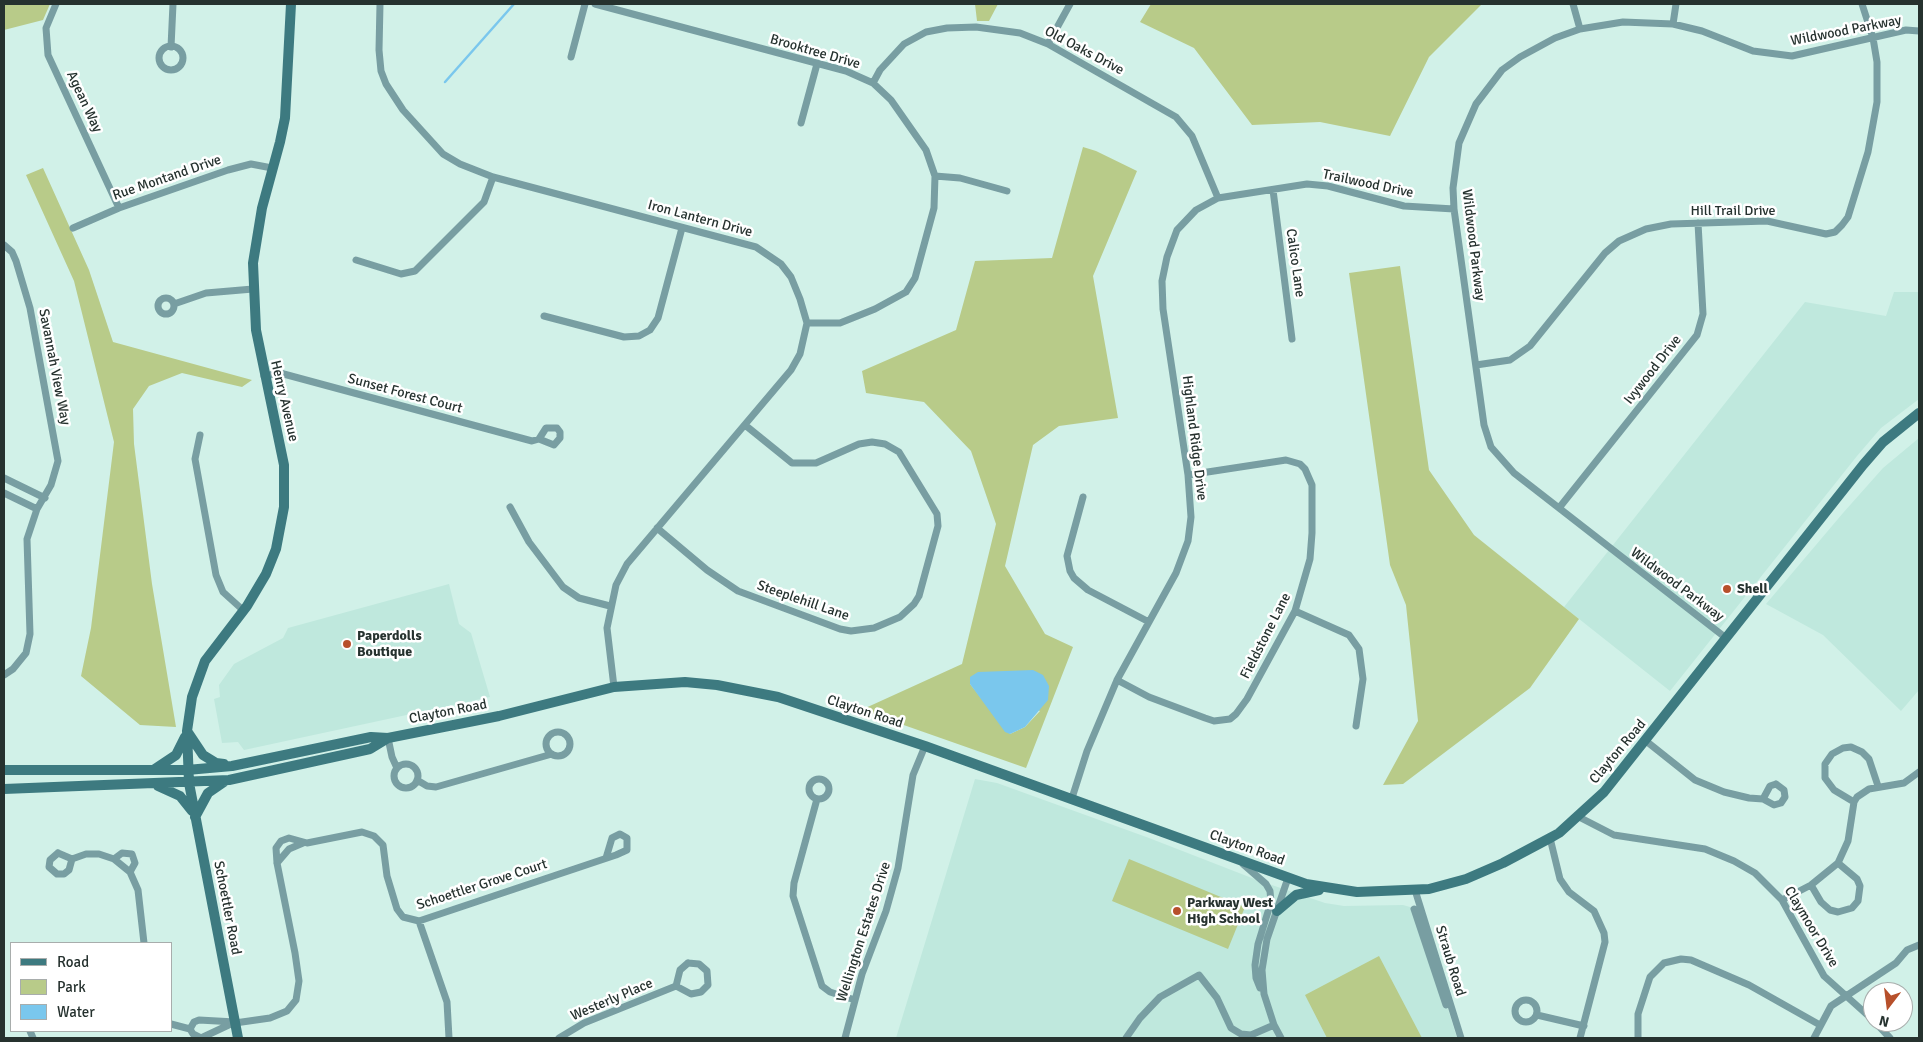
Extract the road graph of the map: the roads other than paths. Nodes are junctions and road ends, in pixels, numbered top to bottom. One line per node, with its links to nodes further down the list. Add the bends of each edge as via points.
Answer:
1 (56, 4): 27 (street, Agean Way, via 46,28 48,55)
2 (173, 4): 16 (street)
3 (291, 4): 21 (main road, Henry Avenue, via 288,93)
4 (380, 4): 22 (street, Iron Lantern Drive, via 381,71 394,97 443,154)
5 (585, 4): 17 (street)
6 (595, 4): 18 (street, Brooktree Drive)
7 (1070, 4): 15 (street)
8 (1573, 4): 12 (street)
9 (1676, 4): 11 (street)
10 (1862, 4): 14 (street, Hill Trail Drive)
11 (1673, 24): 12 (street, Wildwood Parkway, via 1623,22); 14 (street, Wildwood Parkway, via 1770,55 1792,56)
12 (1580, 29): 28 (street, Wildwood Parkway, via 1520,57 1488,86 1467,122 1460,142 1452,188)
13 (1919, 30): 14 (street, Wildwood Parkway)
14 (1874, 38): 29 (street, Hill Trail Drive, via 1878,88 1874,124 1848,217 1842,225 1835,232 1826,234 1767,221)
15 (1048, 44): 19 (street, Old Oaks Drive, via 1020,33 976,27 936,30 904,44 880,70); 26 (street, Old Oaks Drive, via 1176,118 1192,136)
16 (171, 47)
17 (571, 57)
18 (817, 64): 19 (street, Brooktree Drive, via 846,71); 20 (street)
19 (873, 83): 23 (street, Brooktree Drive, via 891,100 926,150)
20 (801, 123)
21 (272, 168): 27 (street, Rue Montand Drive, via 250,164); 34 (main road, Henry Avenue, via 256,236)
22 (493, 176): 31 (street, Iron Lantern Drive); 33 (street, via 484,202 415,271 401,274)
23 (935, 176): 25 (street, via 960,178); 37 (street, Brooktree Drive, via 934,208 915,278 906,292 840,323)
24 (1273, 190): 26 (street, Trailwood Drive); 28 (street, Trailwood Drive, via 1307,184 1328,186 1404,206); 38 (street, Calico Lane)
25 (1007, 191)
26 (1218, 198): 45 (street, Highland Ridge Drive, via 1196,210 1177,230 1162,281 1163,309)
27 (119, 208): 30 (street, Rue Montand Drive)
28 (1454, 209): 39 (street, Wildwood Parkway)
29 (1698, 223): 39 (street, Hill Trail Drive, via 1646,229 1619,241 1606,252 1530,346 1510,360); 51 (street, Ivywood Drive, via 1703,314 1697,335)
30 (73, 228)
31 (682, 228): 36 (street, via 658,318 650,330 639,336 624,337); 37 (street, Iron Lantern Drive, via 756,247 771,255 791,277)
32 (4, 245): 49 (street, Savannah View Way, via 12,252 25,289 57,448 57,471)
33 (356, 260)
34 (253, 289): 35 (street, via 206,294); 40 (main road, Henry Avenue)
35 (174, 304)
36 (544, 316)
37 (807, 323): 42 (street, Iron Lantern Drive, via 800,354 791,370)
38 (1292, 339)
39 (1476, 365): 51 (street, Wildwood Parkway, via 1484,425 1491,447 1514,473)
40 (264, 376): 44 (street, Sunset Forest Court, via 280,373 532,441); 55 (main road, Henry Avenue, via 284,464 284,507 276,550)
41 (1919, 413): 58 (main road, Clayton Road, via 1883,442 1863,465)
42 (745, 425): 53 (street, Iron Lantern Drive); 53 (street, Steeplehill Lane, via 792,463 816,463 859,444 872,442 885,444 899,452 937,514 938,526 914,604 900,617 874,628 840,629 738,591)
43 (200, 434): 55 (street, via 195,459 216,575 223,592)
44 (539, 439)
45 (1188, 475): 56 (street, Fieldstone Lane, via 1286,460 1306,469 1312,485 1310,559); 57 (street, Highland Ridge Drive, via 1191,517 1185,549 1176,573)
46 (4, 478): 49 (street)
47 (4, 493): 52 (street)
48 (1083, 497): 57 (street, via 1067,556 1070,571 1088,590)
49 (45, 498): 52 (street, Savannah View Way)
50 (510, 507): 54 (street, via 529,542 563,587 579,598)
51 (1559, 508): 58 (street, Wildwood Parkway)
52 (37, 509): 59 (street, Savannah View Way, via 27,539 30,634 26,653)
53 (657, 528): 54 (street, Iron Lantern Drive, via 627,564)
54 (610, 606): 61 (street, Iron Lantern Drive, via 606,628)
55 (244, 611): 63 (main road, Henry Avenue, via 205,661 192,697)
56 (1295, 611): 60 (street, Fieldstone Lane, via 1247,699 1230,719 1214,721 1149,697); 62 (street, via 1348,635 1359,649 1363,679)
57 (1149, 622): 60 (street, Highland Ridge Drive)
58 (1726, 638): 65 (main road, Clayton Road)
59 (4, 675)
60 (1118, 680): 80 (street, Highland Ridge Drive, via 1087,751)
61 (614, 687): 64 (main road, Clayton Road, via 499,716); 66 (main road, Clayton Road, via 685,682 750,690)
62 (1356, 726)
63 (187, 731): 68 (main road, via 203,755 216,763); 71 (main road, via 176,755); 72 (main road, Henry Avenue)
64 (388, 738): 68 (main road, Clayton Road, via 371,737); 69 (street); 74 (main road, Clayton Road, via 370,749)
65 (1646, 741): 82 (street, via 1695,780 1724,792); 85 (main road, Clayton Road, via 1604,792)
66 (925, 746): 80 (main road, Clayton Road); 108 (street, Wellington Estates Drive, via 913,775 896,876)
67 (552, 754): 75 (street, via 436,787)
68 (232, 766): 72 (main road, Clayton Road)
69 (397, 768): 75 (street, via 412,766 417,772); 75 (street, via 394,779 401,788 412,786)
70 (4, 770): 71 (main road, Clayton Road)
71 (154, 770): 72 (main road, Clayton Road)
72 (188, 770): 76 (main road, Henry Avenue)
73 (1919, 772): 78 (street, via 1904,782)
74 (229, 780): 76 (main road, Clayton Road); 84 (main road, via 208,793)
75 (417, 780)
76 (189, 783): 77 (main road, Clayton Road); 84 (main road, Schoettler Road)
77 (155, 784): 79 (main road, Clayton Road); 84 (main road, via 180,796)
78 (1878, 786): 83 (street, via 1862,792); 83 (street, via 1869,759 1862,752 1843,748 1832,754 1825,764 1825,778 1834,790)
79 (4, 789)
80 (1072, 798): 91 (main road, Clayton Road)
81 (817, 799): 108 (street, via 793,896 822,986)
82 (1763, 799)
83 (1854, 802): 93 (street, via 1848,841)
84 (195, 816): 111 (main road, Schoettler Road)
85 (1577, 816): 86 (main road, Clayton Road); 99 (street, Claymoor Drive, via 1614,835 1705,849 1755,874)
86 (1550, 838): 98 (main road, Clayton Road, via 1466,878); 115 (street, via 1560,879 1569,892 1594,911 1604,933 1605,942)
87 (305, 842): 92 (street, Schoettler Grove Court, via 289,849); 92 (street, Schoettler Grove Court, via 288,838 281,841 276,848); 102 (street, Schoettler Grove Court, via 362,832 374,836 382,845 397,909 403,917)
88 (606, 858): 102 (street, Schoettler Grove Court)
89 (72, 859): 90 (street, via 99,854)
90 (114, 859): 94 (street); 94 (street, via 122,852 132,854 135,863)
91 (1239, 860): 95 (main road, Clayton Road); 106 (street, via 1270,891 1271,902 1258,944 1256,966 1256,978)
92 (277, 863): 111 (street, Schoettler Grove Court, via 299,981 296,1000 287,1011 270,1018)
93 (1838, 863): 96 (street); 96 (street, via 1857,879 1860,886 1858,900 1852,908 1838,912 1830,910)
94 (130, 872): 103 (street, via 138,890)
95 (1288, 878): 97 (main road, Clayton Road); 101 (street)
96 (1811, 886): 99 (street)
97 (1328, 889): 98 (main road, Clayton Road); 101 (main road, via 1296,895)
98 (1415, 890): 124 (street, Straub Road)
99 (1782, 900): 107 (street, Claymoor Drive, via 1818,968)
100 (1414, 909): 123 (street)
101 (1277, 911): 106 (street, via 1267,939 1262,970)
102 (419, 921): 118 (street, via 447,1002)
103 (144, 942)
104 (1919, 945): 107 (street, via 1907,950 1896,963)
105 (676, 986): 105 (street, via 691,994 701,992 708,985 707,971 699,964 688,964 680,970); 119 (street, Westerly Place, via 584,1023)
106 (1264, 994): 114 (street)
107 (1846, 996): 109 (street, Claymoor Drive); 113 (street, via 1831,1006)
108 (855, 1000): 120 (street, Wellington Estates Drive)
109 (1863, 1011)
110 (1537, 1015): 115 (street)
111 (235, 1022): 116 (street, via 199,1020); 116 (street, via 201,1038); 117 (main road, Schoettler Road)
112 (172, 1024): 116 (street)
113 (1820, 1025): 126 (street, via 1749,985 1681,959 1664,963 1650,977 1638,1014); 127 (street)
114 (1274, 1026): 121 (street, via 1251,1035 1231,1028 1217,998 1199,975 1160,997); 122 (street)
115 (1584, 1026): 125 (street)
116 (190, 1029)
117 (238, 1038)
118 (449, 1038)
119 (559, 1038)
120 (845, 1038)
121 (1126, 1038)
122 (1281, 1038)
123 (1457, 1038)
124 (1461, 1038)
125 (1580, 1038)
126 (1638, 1038)
127 (1814, 1038)

